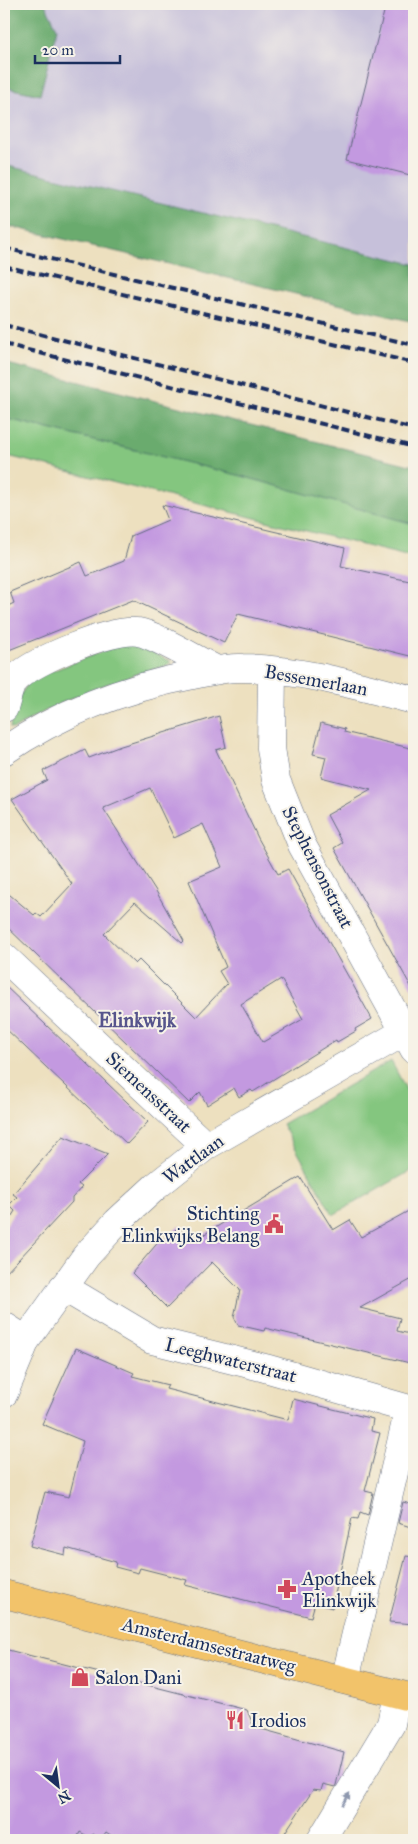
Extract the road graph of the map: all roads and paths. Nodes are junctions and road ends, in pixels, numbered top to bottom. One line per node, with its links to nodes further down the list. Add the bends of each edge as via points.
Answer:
1 (217, 670): 2 (street, Bessemerlaan); 4 (street, via 140,632 120,631 51,658 23,673 13,681); 5 (street, Bessemerlaan, via 147,684 91,704)
2 (272, 671): 3 (street, Bessemerlaan, via 331,680); 7 (street, Stephensonstraat, via 271,748 276,780 302,845)
3 (414, 700)
4 (4, 708)
5 (4, 751)
6 (4, 957): 8 (street, Siemensstraat)
7 (409, 1041): 8 (street, Wattlaan)
8 (206, 1146): 9 (street, Wattlaan, via 117,1222)
9 (63, 1287): 10 (street, Wattlaan); 12 (street, Leeghwaterstraat, via 152,1340)
10 (15, 1333): 11 (street, Wattlaan)
11 (4, 1394)
12 (412, 1409): 14 (street)
13 (4, 1594): 14 (main road, Amsterdamsestraatweg)
14 (345, 1680): 15 (main road, Amsterdamsestraatweg)
15 (406, 1696): 16 (street, one-way to 15)
16 (320, 1840)

